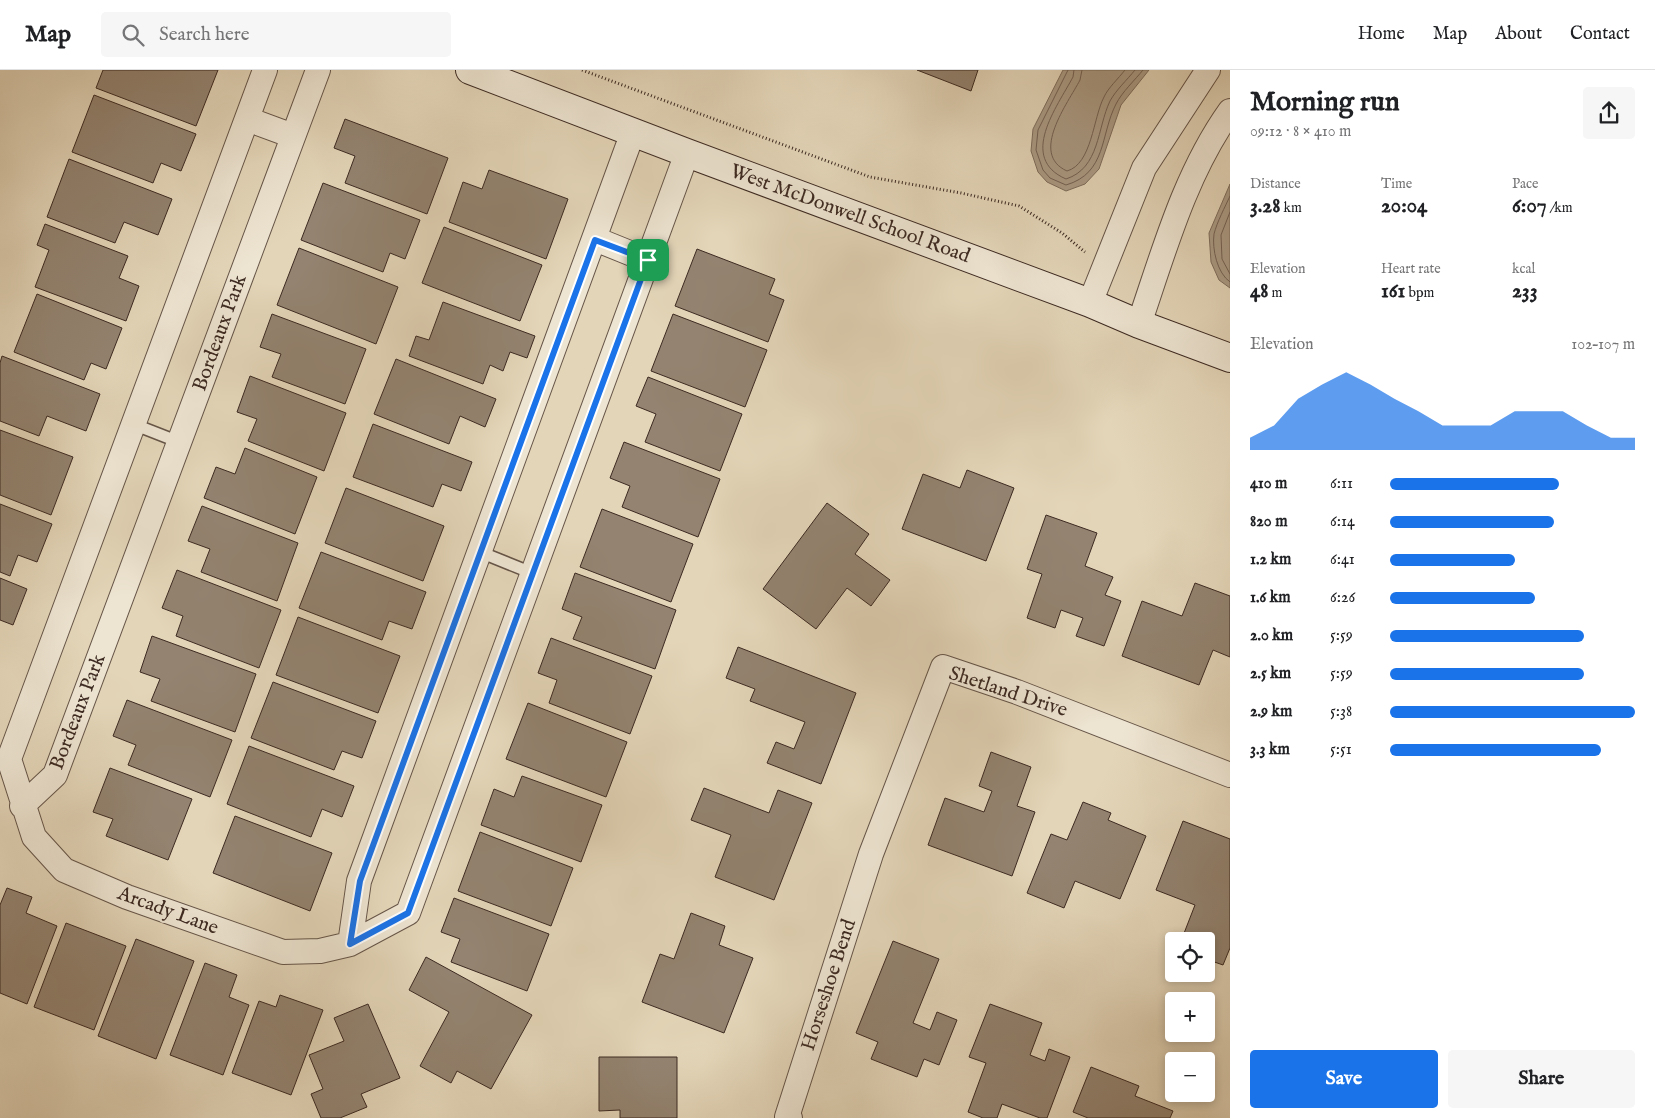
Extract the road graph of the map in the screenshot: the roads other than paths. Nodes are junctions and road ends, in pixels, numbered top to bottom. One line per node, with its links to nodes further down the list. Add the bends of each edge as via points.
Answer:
1 (265, 70): 6 (street)
2 (318, 70): 8 (street, Bordeaux Park)
3 (470, 70): 7 (main road, West McDonwell School Road)
4 (1208, 70): 12 (street, via 1144,168)
5 (1230, 111): 13 (street, via 1214,133 1184,194)
6 (247, 119): 8 (street); 15 (street)
7 (633, 132): 9 (main road, West McDonwell School Road); 10 (street)
8 (294, 136): 16 (street, Bordeaux Park)
9 (686, 153): 11 (street, Arcady Lane); 12 (main road, West McDonwell School Road)
10 (595, 240): 11 (street); 17 (street)
11 (648, 260): 18 (street, Arcady Lane)
12 (1090, 303): 13 (main road, West McDonwell School Road)
13 (1139, 324): 14 (main road, West McDonwell School Road)
14 (1230, 358)
15 (133, 424): 16 (lane); 20 (street, via 9,759)
16 (179, 442): 20 (street, Bordeaux Park, via 55,776)
17 (480, 552): 18 (lane); 22 (street, via 360,881)
18 (532, 572): 22 (street, Arcady Lane, via 408,913)
19 (1230, 775): 21 (street, Shetland Drive, via 1017,692 943,667)
20 (22, 806): 22 (street, Arcady Lane, via 34,837 64,870 127,897 283,952 320,951)
21 (871, 854): 23 (street, Horseshoe Bend)
22 (350, 944)
23 (788, 1117)

